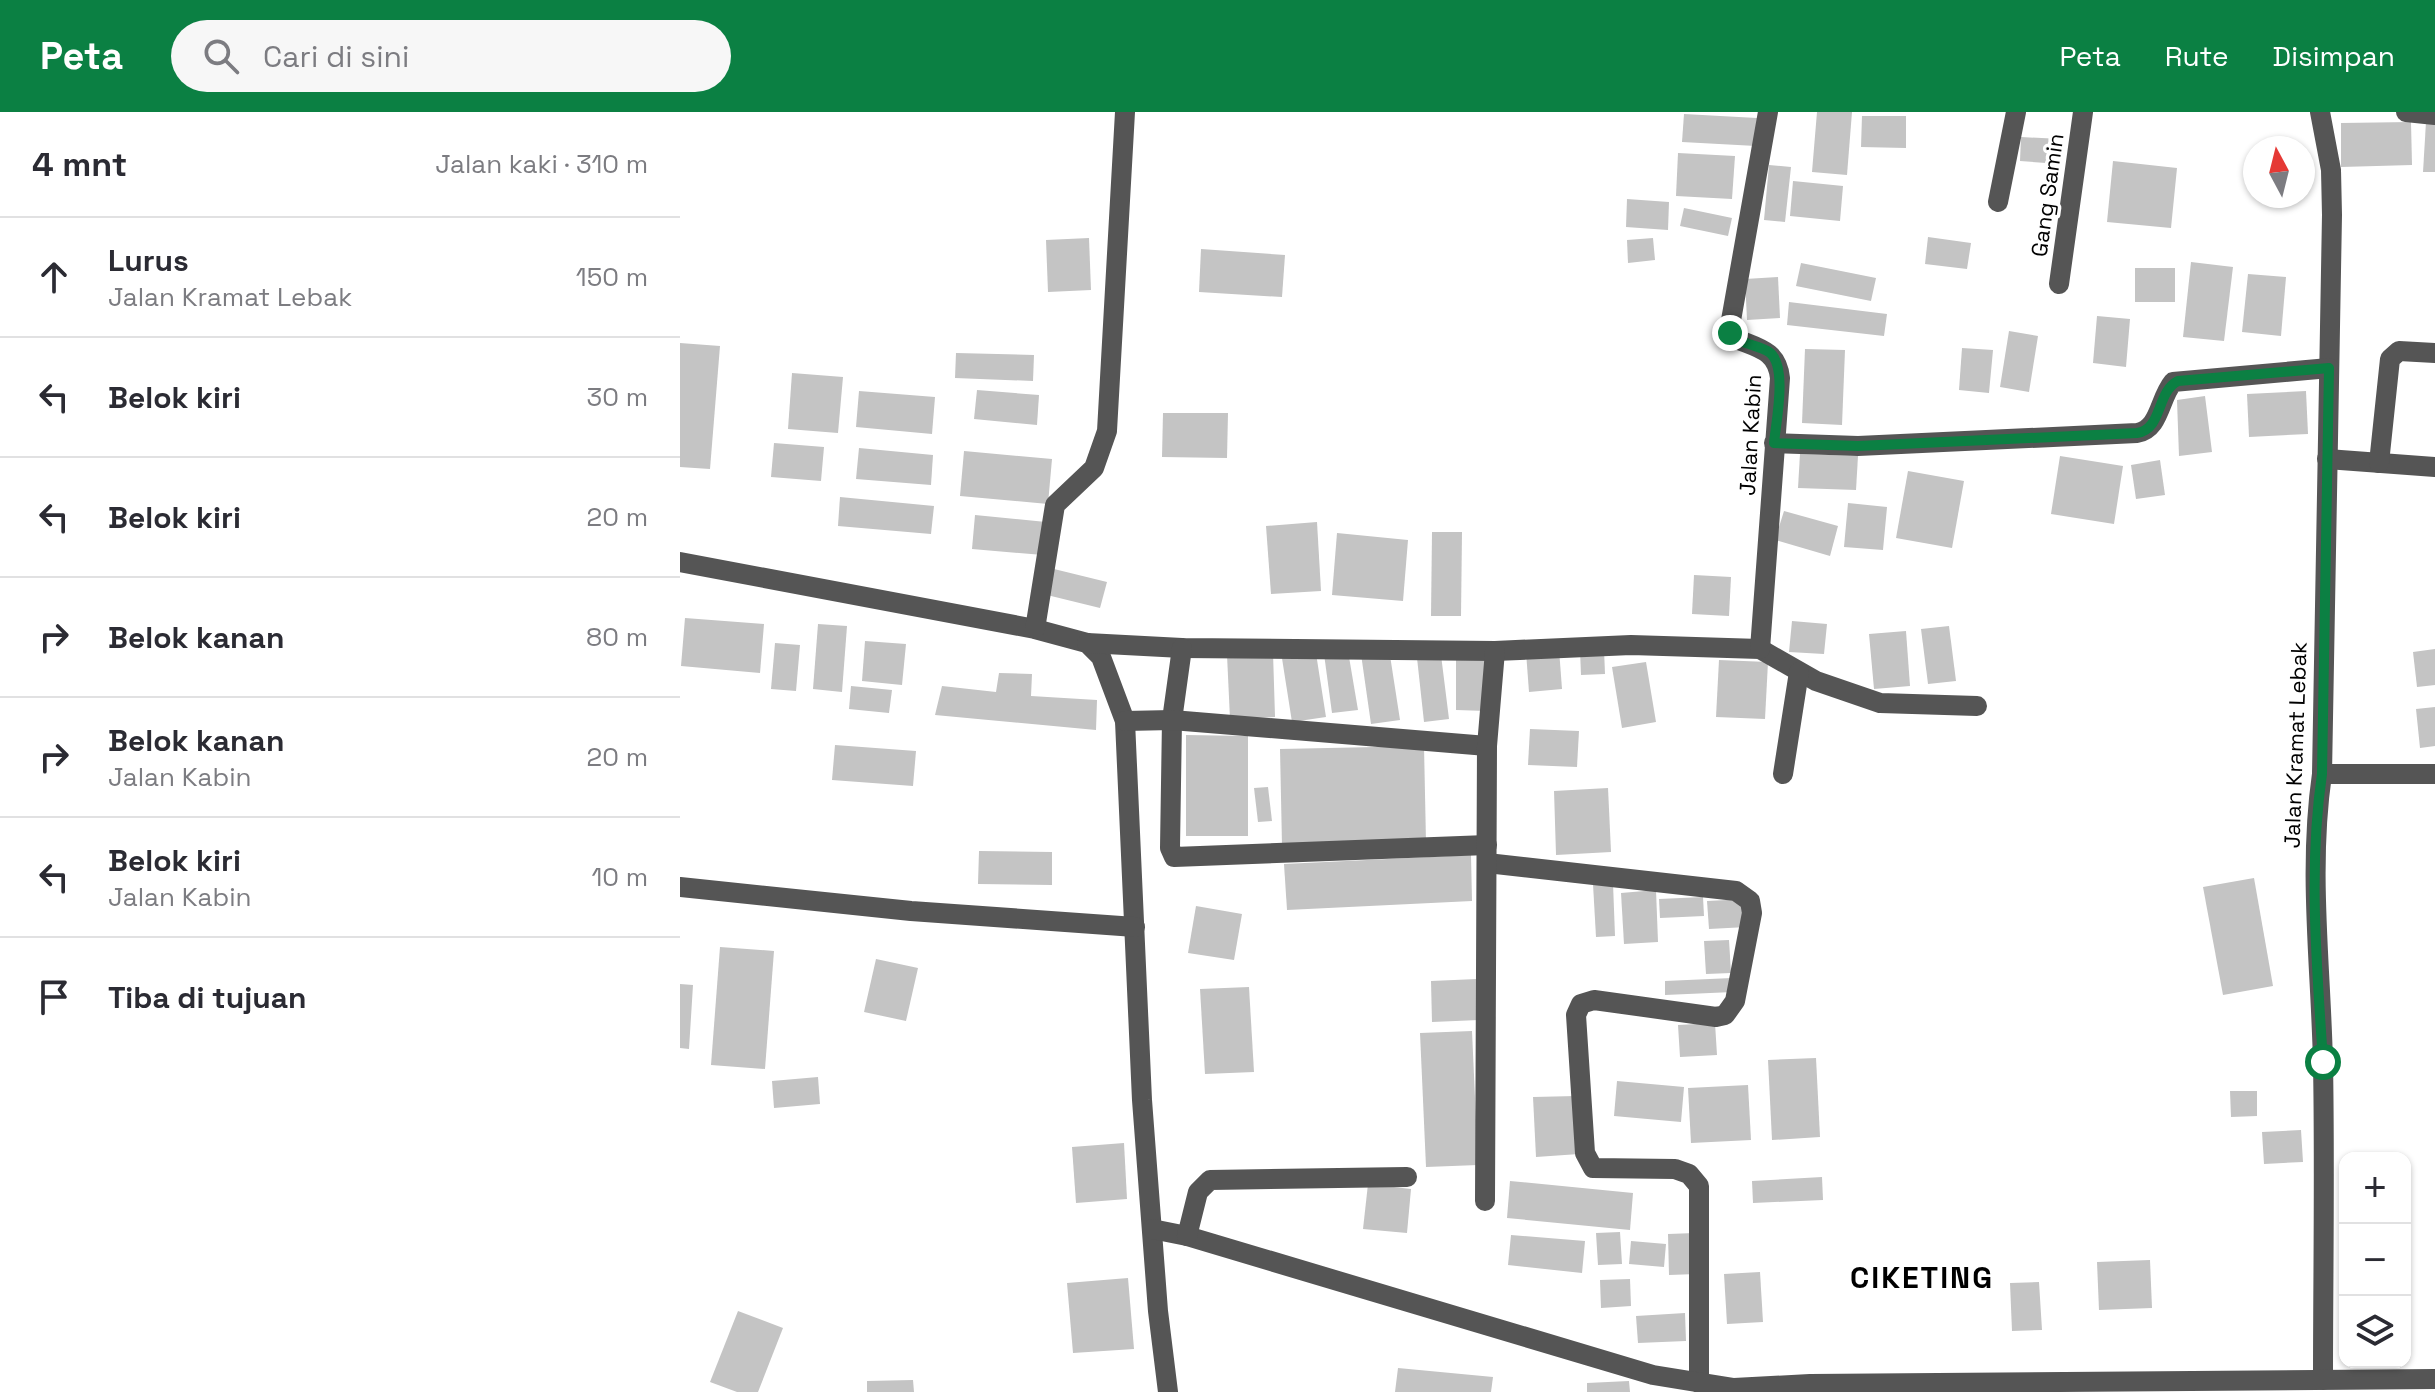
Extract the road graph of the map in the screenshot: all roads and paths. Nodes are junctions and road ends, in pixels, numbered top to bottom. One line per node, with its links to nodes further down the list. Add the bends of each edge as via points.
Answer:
1 (1125, 112): 17 (street, via 1107,431 1094,468 1055,505)
2 (1768, 112): 12 (street, Jalan Kabin, via 1730,326 1734,338 1771,352 1778,363)
3 (2016, 112): 8 (street)
4 (2083, 112): 9 (street, Gang Samin)
5 (2320, 112): 11 (street, Jalan Kramat Lebak, via 2331,170)
6 (2406, 112): 7 (street)
7 (2435, 115)
8 (1998, 202)
9 (2059, 284)
10 (2435, 353): 14 (street, via 2399,351 2390,359)
11 (2329, 368): 12 (street, via 2178,381 2168,387 2146,432 1858,446); 13 (street, Jalan Kramat Lebak)
12 (1774, 443): 20 (street, Jalan Kabin)
13 (2327, 459): 14 (street); 28 (street, Jalan Kramat Lebak)
14 (2379, 463): 15 (street)
15 (2435, 467)
16 (680, 562): 17 (street)
17 (1035, 629): 18 (street)
18 (1087, 643): 19 (street); 25 (street, via 1109,672)
19 (1182, 648): 21 (street); 24 (street)
20 (1760, 649): 21 (street, via 1631,645); 22 (street)
21 (1495, 651): 26 (street)
22 (1799, 672): 23 (street, via 1880,703); 27 (street)
23 (1977, 706)
24 (1172, 720): 25 (street); 26 (street); 30 (street, via 1174,857)
25 (1125, 721): 32 (street)
26 (1487, 746): 30 (street)
27 (1783, 774)
28 (2322, 774): 29 (street); 38 (street, Jalan Kramat Lebak, via 2315,818 2315,927 2323,1062)
29 (2435, 774)
30 (1487, 854): 34 (street); 39 (street, via 1736,891 1750,901 1735,1001 1725,1015 1594,1000 1581,1004 1576,1015 1589,1165 1675,1169 1689,1174 1699,1186)
31 (680, 887): 32 (street)
32 (1135, 927): 35 (street)
33 (1407, 1177): 36 (street, via 1210,1180 1198,1192)
34 (1485, 1201)
35 (1152, 1229): 36 (street); 43 (street)
36 (1187, 1236): 39 (street, via 1653,1375)
37 (2435, 1379): 41 (street)
38 (2323, 1380): 40 (street); 41 (street)
39 (1699, 1383): 42 (street)
40 (2239, 1386): 42 (street, via 1810,1384)
41 (2391, 1386)
42 (1734, 1390)
43 (1168, 1392)

